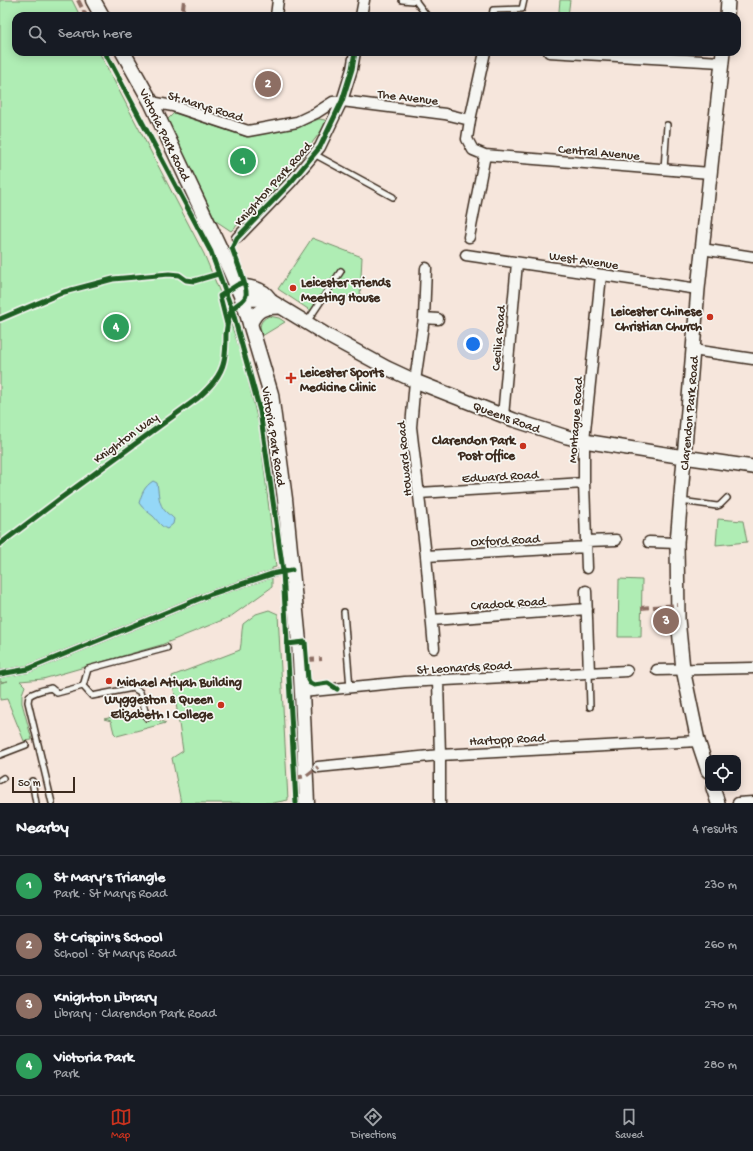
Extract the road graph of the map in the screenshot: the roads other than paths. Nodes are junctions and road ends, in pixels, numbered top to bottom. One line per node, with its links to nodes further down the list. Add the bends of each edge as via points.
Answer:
1 (93, 0): 8 (main road)
2 (278, 0): 9 (street)
3 (364, 0): 10 (street)
4 (402, 0): 5 (lane)
5 (416, 0): 11 (lane)
6 (524, 0): 12 (lane, via 522,9)
7 (728, 0): 13 (street)
8 (100, 12)
9 (276, 12)
10 (362, 12)
11 (424, 12)
12 (493, 12)
13 (727, 12)
14 (125, 56): 20 (main road, Victoria Park Road)
15 (354, 56): 19 (street, Knighton Park Road)
16 (484, 56): 21 (street)
17 (685, 56): 18 (street)
18 (722, 57): 26 (street, Clarendon Park Road)
19 (342, 101): 20 (street, St Marys Road, via 333,102 297,122 248,131 173,106); 21 (street, The Avenue, via 445,114); 23 (street, Knighton Park Road, via 320,147)
20 (151, 102): 37 (main road, Victoria Park Road)
21 (470, 120): 24 (street, via 467,139 473,150)
22 (667, 125): 25 (lane)
23 (314, 154): 27 (lane); 29 (street, Knighton Park Road)
24 (485, 155): 25 (street, Central Avenue); 28 (street)
25 (664, 169): 26 (street, Central Avenue)
26 (710, 173): 30 (street, Clarendon Park Road)
27 (393, 197)
28 (469, 237)
29 (237, 238)
30 (702, 249): 32 (street); 38 (street, Clarendon Park Road)
31 (466, 255): 33 (street, West Avenue)
32 (753, 257)
33 (517, 263): 36 (street, West Avenue); 48 (street, Cecilia Road)
34 (426, 268): 41 (street, Howard Road)
35 (341, 271): 43 (lane)
36 (601, 275): 38 (street, West Avenue); 49 (street, Montague Road)
37 (237, 285): 39 (main road, Victoria Park Road); 40 (street, Queens Road, via 259,289)
38 (698, 289): 45 (street, Clarendon Park Road)
39 (243, 300): 40 (street, Queens Road, via 254,299); 44 (main road, Victoria Park Road)
40 (276, 304): 43 (street, Queens Road); 44 (street, via 255,315)
41 (424, 318): 42 (street); 47 (street, Howard Road)
42 (438, 319)
43 (307, 323): 47 (street, Queens Road)
44 (250, 325): 62 (main road, Victoria Park Road, via 270,394)
45 (693, 350): 46 (street); 50 (street, Clarendon Park Road)
46 (753, 359)
47 (415, 381): 48 (street, Queens Road); 53 (street, Howard Road, via 411,427)
48 (503, 416): 49 (street, Queens Road)
49 (584, 441): 50 (street, Queens Road); 52 (street, Montague Road)
50 (684, 457): 51 (street, Queens Road); 55 (street, Clarendon Park Road)
51 (753, 467)
52 (584, 483): 53 (street, Edward Road); 59 (street, Montague Road)
53 (418, 493): 60 (street, Howard Road)
54 (727, 498): 55 (lane, via 717,506)
55 (680, 501): 58 (street, Clarendon Park Road)
56 (616, 540): 59 (street, Oxford Road)
57 (650, 542): 58 (street)
58 (677, 543): 70 (street, Clarendon Park Road, via 678,619)
59 (586, 544): 60 (street, Oxford Road); 61 (street, Montague Road)
60 (426, 556): 66 (street, Howard Road)
61 (586, 568)
62 (292, 570): 74 (lane, via 211,594 28,669); 78 (main road, Victoria Park Road)
63 (586, 591): 64 (street)
64 (586, 609): 66 (street, Cradock Road); 73 (street)
65 (344, 612): 77 (lane)
66 (432, 620): 68 (street, Howard Road)
67 (167, 648): 76 (lane, via 88,669)
68 (434, 648)
69 (753, 668): 70 (street)
70 (683, 669): 71 (street); 81 (street, Clarendon Park Road)
71 (656, 670)
72 (627, 671): 73 (street, St Leonards Road)
73 (589, 673): 75 (street, St Leonards Road); 79 (lane)
74 (0, 674)
75 (438, 681): 77 (street, St Leonards Road); 84 (street)
76 (83, 686): 80 (lane, via 92,696 133,688 140,692); 91 (lane, via 57,693 51,688 40,690 29,696 28,702)
77 (350, 688): 78 (street, St Leonards Road)
78 (302, 692): 92 (main road, Victoria Park Road)
79 (590, 707)
80 (147, 718)
81 (698, 741): 84 (street, Hartopp Road); 85 (street, Clarendon Park Road)
82 (26, 745): 83 (lane)
83 (0, 755)
84 (440, 755): 86 (street, Hartopp Road); 93 (street)
85 (705, 762)
86 (318, 767)
87 (32, 781): 90 (lane)
88 (715, 791): 94 (street)
89 (753, 802): 95 (street)
90 (36, 803)
91 (52, 803)
92 (307, 803)
93 (440, 803)
94 (718, 803)
95 (738, 803)

